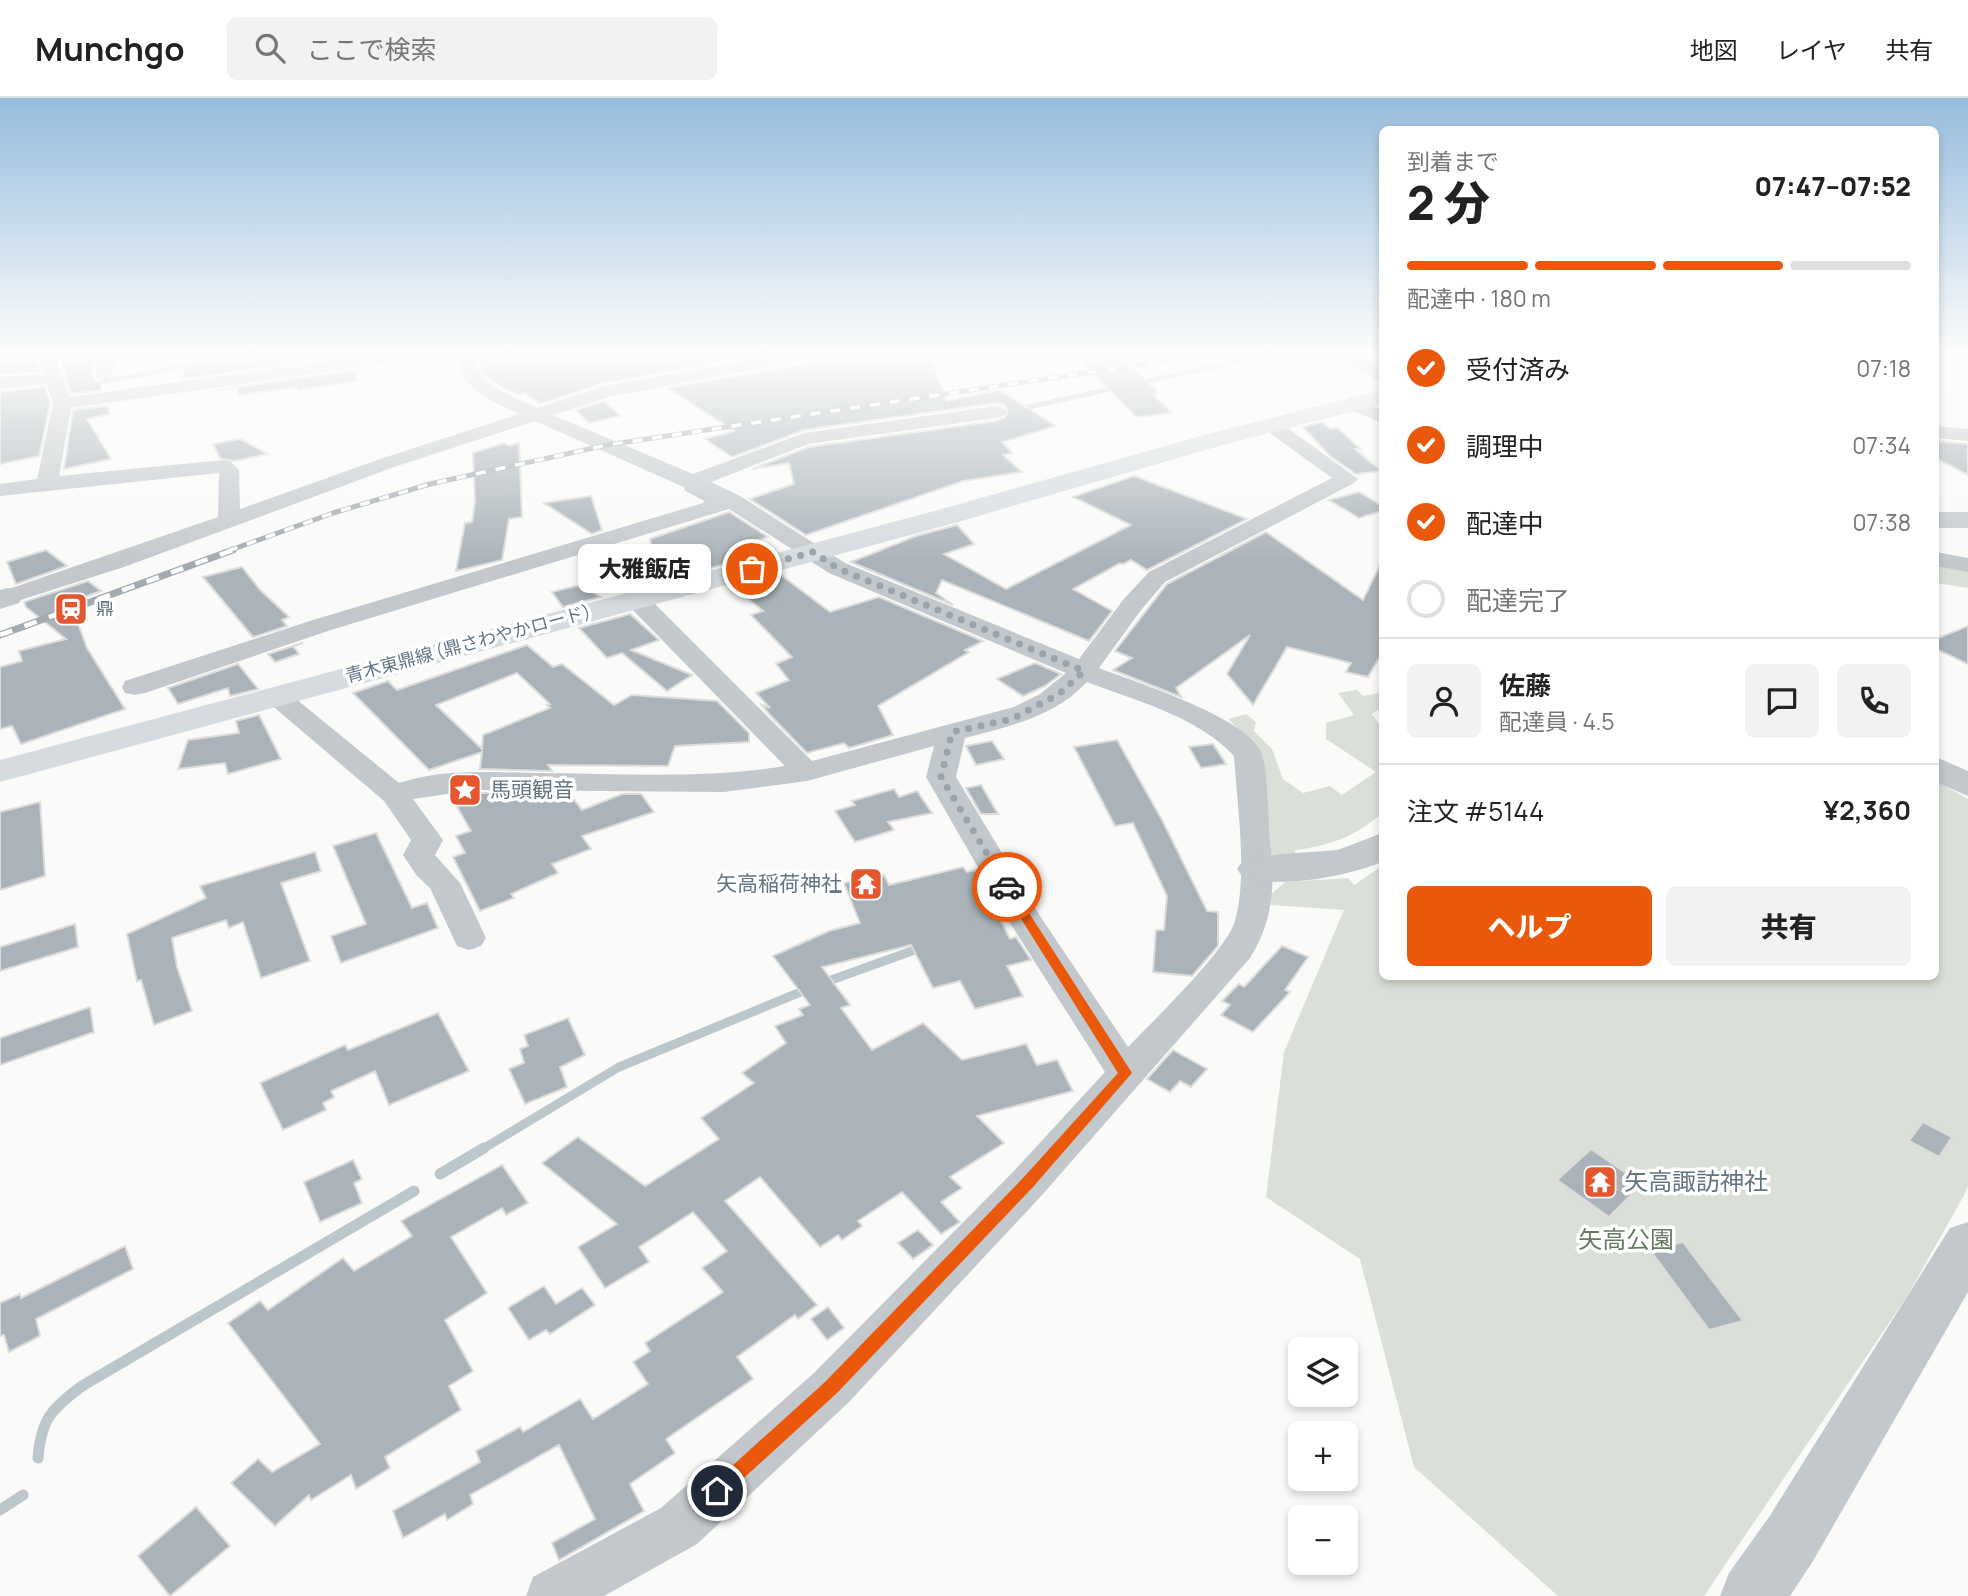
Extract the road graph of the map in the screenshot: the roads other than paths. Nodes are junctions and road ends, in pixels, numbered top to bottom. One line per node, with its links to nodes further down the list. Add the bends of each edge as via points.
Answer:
1 (58, 424): 10 (street)
2 (504, 424): 15 (street)
3 (558, 424): 9 (street)
4 (911, 424): 9 (street, via 804,439)
5 (1274, 424): 6 (main road, 青木東鼎線 (鼎さわやかロード))
6 (1270, 425): 16 (main road, 青木東鼎線 (鼎さわやかロード)); 21 (street, via 1347,479 1157,577 1142,590)
7 (1939, 432): 8 (street)
8 (1968, 435)
9 (693, 481): 12 (street)
10 (47, 484): 11 (street); 15 (street, via 224,466 229,470)
11 (0, 490)
12 (732, 501): 16 (street); 22 (street)
13 (1939, 520): 14 (street)
14 (1968, 520)
15 (229, 521): 19 (street)
16 (813, 552): 20 (main road, 青木東鼎線 (鼎さわやかロード)); 21 (street, via 837,568)
17 (1939, 560): 18 (street)
18 (1968, 565)
19 (4, 599)
20 (636, 599): 23 (main road, 青木東鼎線 (鼎さわやかロード)); 27 (street)
21 (1084, 671): 24 (street, via 1059,694 1012,719); 31 (street, via 1199,717 1234,739 1248,754)
22 (135, 687)
23 (275, 696): 26 (main road, 青木東鼎線 (鼎さわやかロード)); 29 (street)
24 (952, 732): 27 (street); 33 (street, via 941,777 1027,923)
25 (1939, 770): 28 (street)
26 (0, 771)
27 (807, 772): 29 (street, via 724,783 475,781 418,787)
28 (1968, 785)
29 (395, 795): 32 (street, via 427,840 419,855 444,883)
30 (1379, 847): 31 (street, via 1336,863)
31 (1257, 869): 33 (street, via 1252,922 1238,950)
32 (469, 938)
33 (1125, 1073): 35 (street, via 1028,1183 810,1406 679,1526)
34 (1968, 1244): 36 (street)
35 (552, 1596)
36 (1752, 1596)

